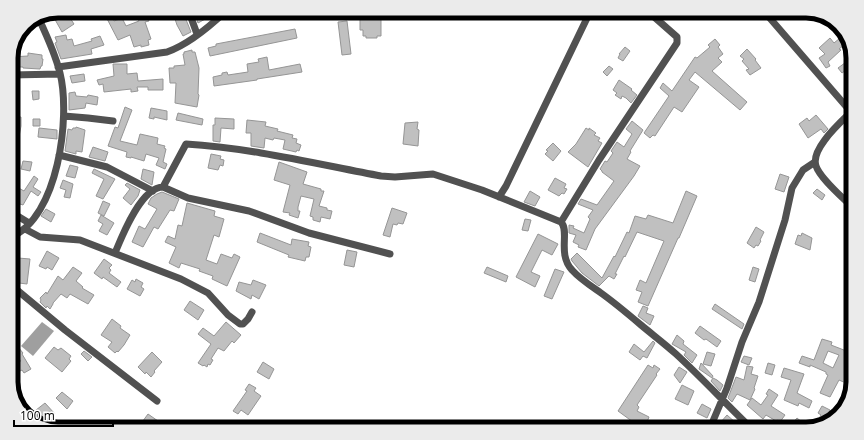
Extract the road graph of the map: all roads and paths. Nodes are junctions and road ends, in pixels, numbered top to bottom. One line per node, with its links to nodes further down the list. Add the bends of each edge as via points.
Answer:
1 (191, 18): 7 (street)
2 (218, 18): 7 (street)
3 (586, 18): 18 (street)
4 (655, 18): 21 (street, via 676,37 677,43)
5 (770, 18): 10 (street)
6 (40, 22): 8 (street)
7 (197, 34): 8 (street, via 167,52)
8 (59, 71): 9 (street); 11 (street)
9 (18, 74)
10 (846, 104)
11 (64, 116): 13 (street); 14 (street)
12 (846, 117): 15 (street, via 818,151)
13 (113, 121)
14 (59, 155): 17 (street, via 107,167); 22 (street, via 48,193 34,219)
15 (815, 162): 19 (street, via 817,169); 28 (street, via 803,170 792,188 785,220 759,302)
16 (163, 187): 17 (street); 18 (street, via 187,144 265,153 381,176 433,174); 25 (street, via 188,198 252,212 309,233)
17 (153, 191): 24 (street, via 142,201 130,220)
18 (499, 197): 21 (street)
19 (846, 201)
20 (18, 218): 22 (street)
21 (561, 222): 28 (street, via 565,226 564,253 570,269 675,354)
22 (27, 226): 23 (street); 24 (street, via 40,237 80,240)
23 (18, 235)
24 (114, 253): 27 (street, via 190,283 208,293 240,324 246,322)
25 (390, 254)
26 (18, 291): 29 (street, via 64,330)
27 (252, 312)
28 (722, 399): 30 (street); 31 (street)
29 (157, 401)
30 (712, 422)
31 (745, 422)

